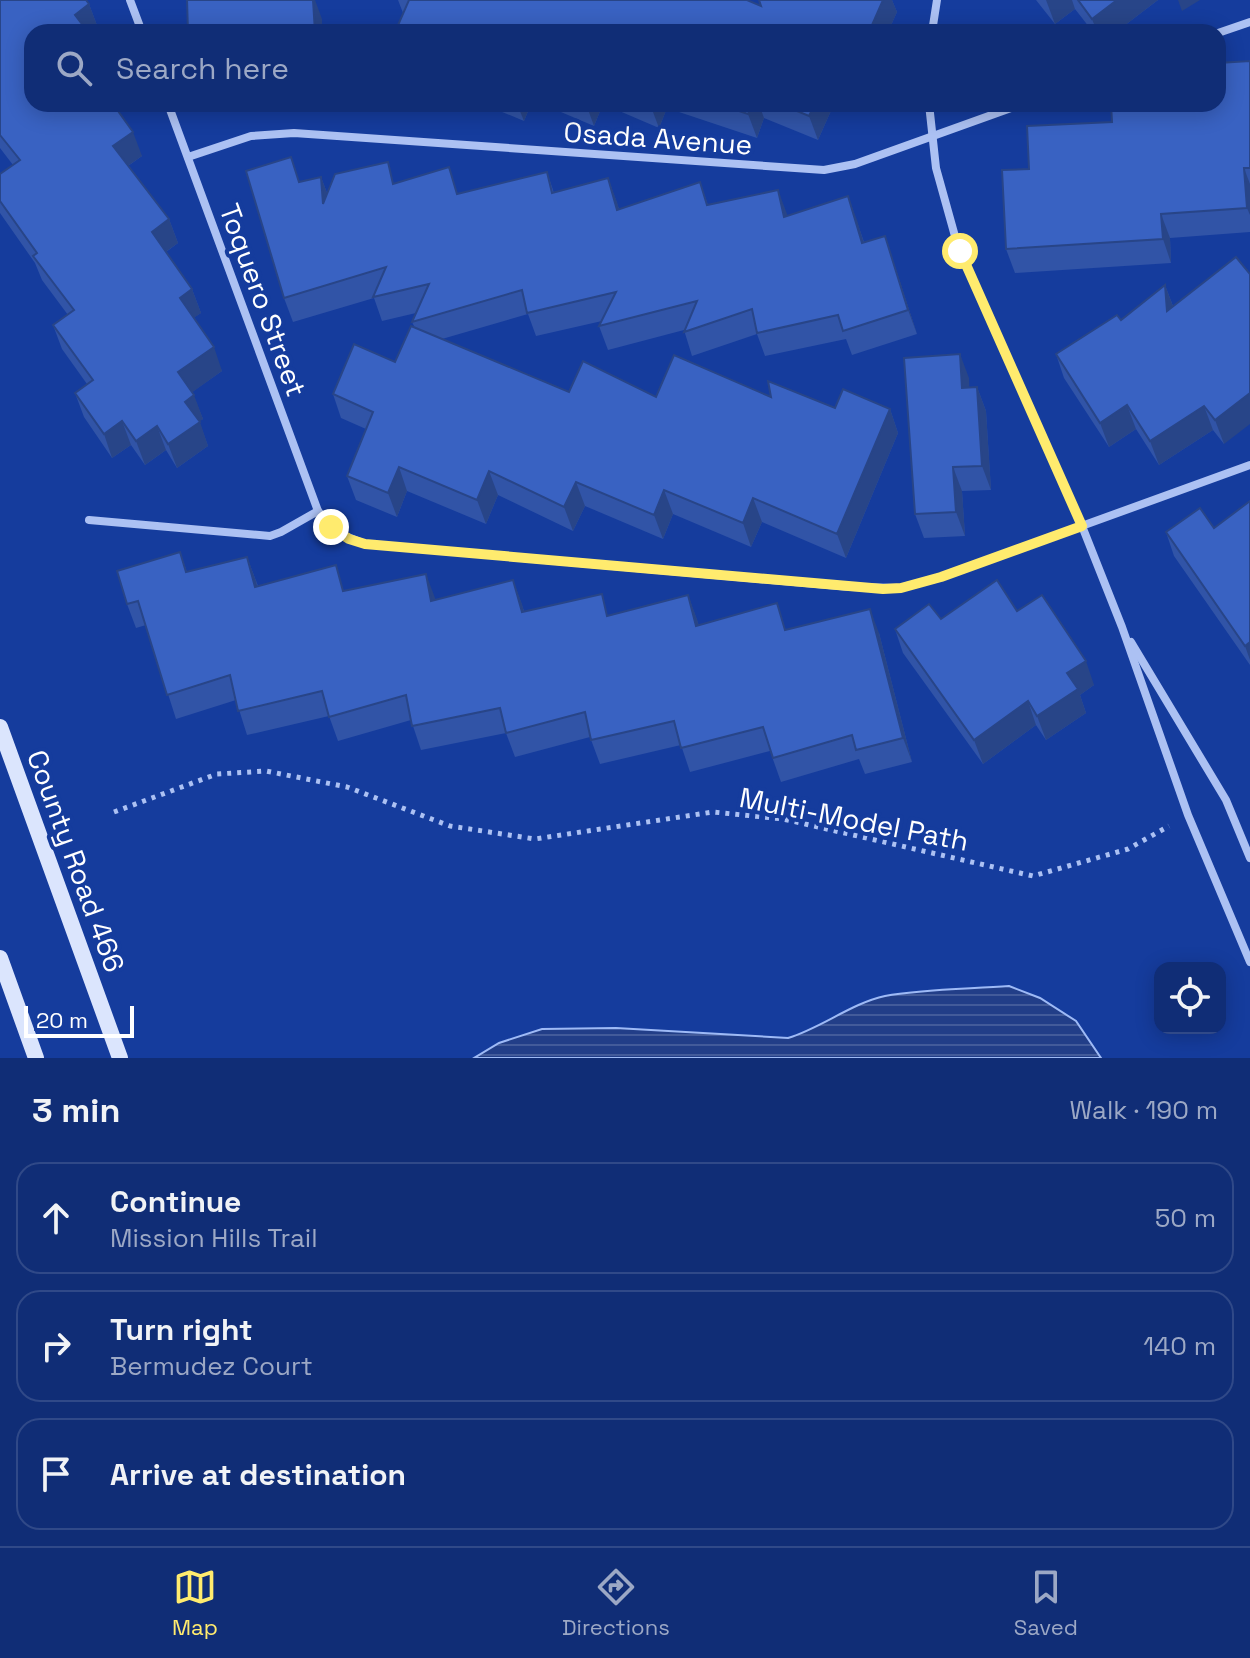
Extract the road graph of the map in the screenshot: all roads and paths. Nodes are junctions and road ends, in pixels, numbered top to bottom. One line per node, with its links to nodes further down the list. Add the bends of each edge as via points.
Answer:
1 (130, 0): 4 (street)
2 (937, 0): 5 (street)
3 (1250, 22): 6 (street)
4 (139, 24)
5 (933, 24)
6 (1226, 30)
7 (171, 112): 11 (street, Toquero Street)
8 (930, 112): 10 (street)
9 (1000, 112): 10 (street, Osada Avenue)
10 (932, 137): 11 (street, Osada Avenue, via 846,167 810,171 286,133 238,139); 15 (street, via 940,190 956,242)
11 (188, 157): 13 (street, Toquero Street)
12 (1250, 465): 15 (street)
13 (318, 511): 14 (street, via 270,536); 15 (street, via 338,533 365,544 883,589 941,577)
14 (89, 520)
15 (1082, 526): 16 (street)
16 (1122, 627): 19 (street); 20 (street, via 1226,800)
17 (0, 727): 24 (main road, County Road 466)
18 (114, 812): 19 (path, Multi-Model Path, via 217,774 266,771 347,787 450,826 535,839 713,812 783,819 1033,876 1128,849)
19 (1188, 815): 22 (street)
20 (1250, 858)
21 (0, 958): 23 (main road)
22 (1250, 962)
23 (36, 1058)
24 (120, 1058)

